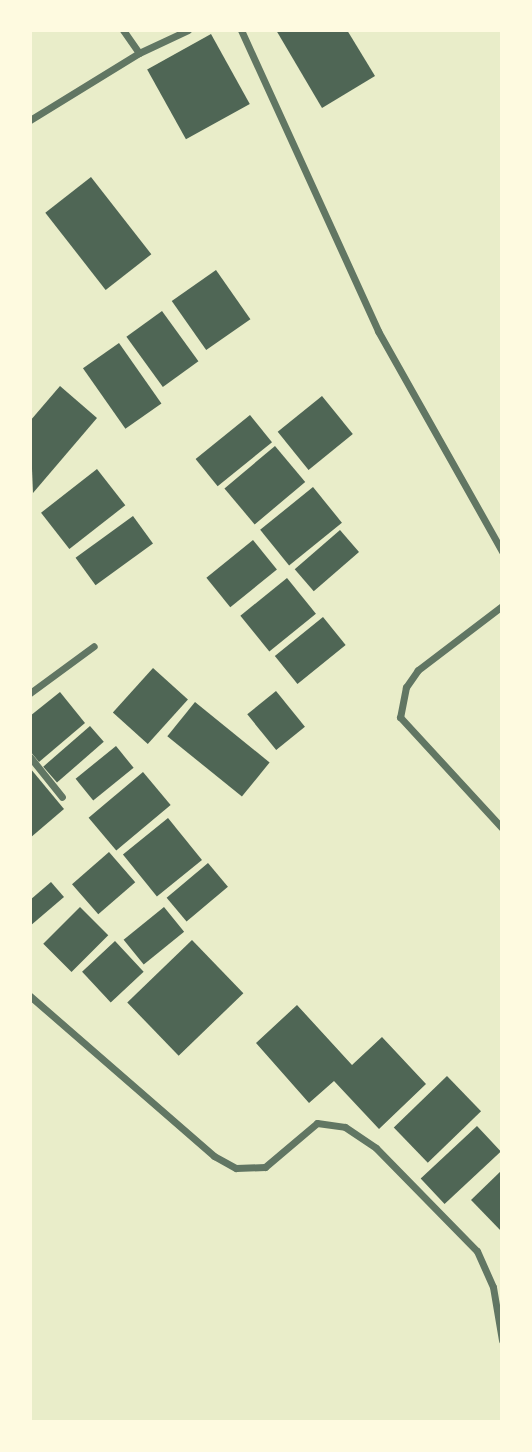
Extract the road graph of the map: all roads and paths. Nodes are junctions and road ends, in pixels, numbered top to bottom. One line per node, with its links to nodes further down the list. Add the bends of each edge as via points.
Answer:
1 (123, 30): 4 (street)
2 (188, 30): 4 (street)
3 (241, 30): 6 (street, via 378,331)
4 (139, 53): 5 (street)
5 (30, 120)
6 (502, 551)
7 (502, 606): 12 (street, via 418,670 406,687 400,717)
8 (94, 646): 9 (street)
9 (30, 693)
10 (30, 757): 11 (street)
11 (62, 797)
12 (502, 828)
13 (30, 996): 14 (street, via 214,1156 236,1168 265,1167 317,1123 345,1127 376,1148 477,1251 493,1287)
14 (502, 1340)

